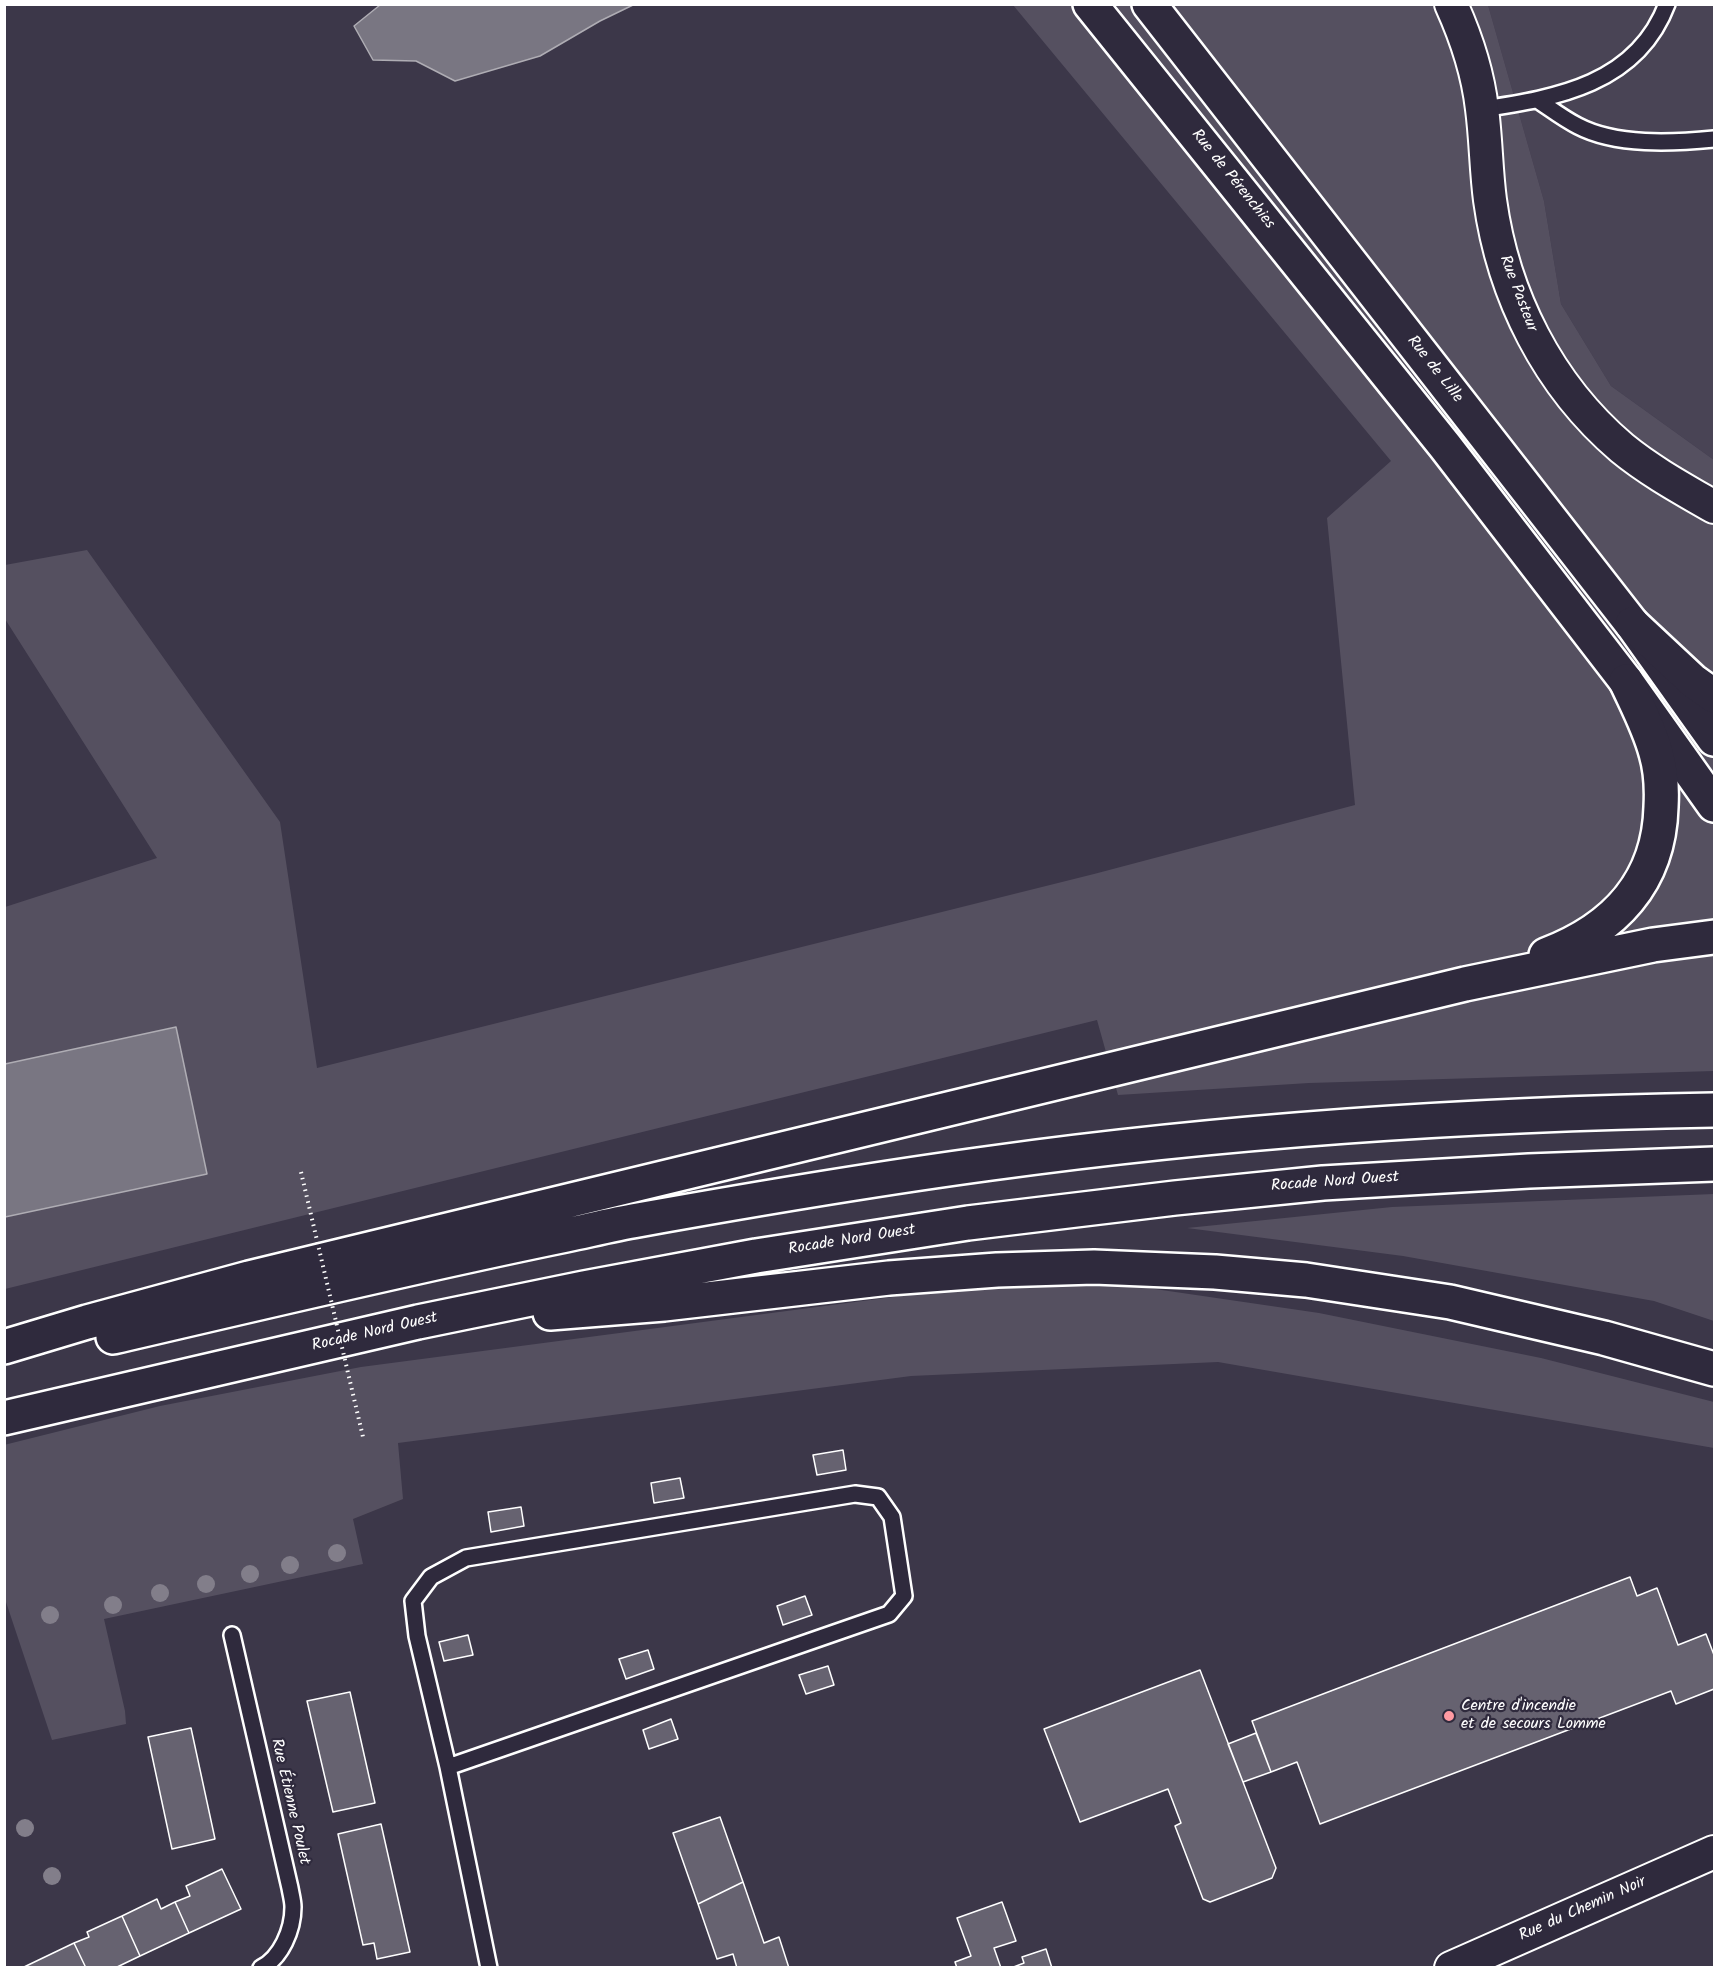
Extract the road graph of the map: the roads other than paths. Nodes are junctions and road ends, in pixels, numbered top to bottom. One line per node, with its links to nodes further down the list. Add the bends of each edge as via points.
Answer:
1 (1149, 4): 9 (main road, Rue de Lille)
2 (1451, 4): 6 (street, Rue Pasteur, via 1470,55)
3 (1667, 4): 5 (lane, via 1657,28 1621,66 1582,87)
4 (1097, 7): 10 (main road, Rue de Pérenchies)
5 (1539, 100): 6 (lane); 7 (lane, via 1578,126 1598,134 1670,143)
6 (1482, 109): 8 (street, Rue Pasteur, via 1499,249 1519,309 1545,356 1561,383 1601,429 1649,468)
7 (1714, 140)
8 (1714, 507)
9 (1632, 624): 11 (main road); 12 (main road, Rue de Lille)
10 (1626, 681): 13 (main road); 15 (main road, via 1648,729 1661,778 1657,843 1641,884 1612,918 1573,944)
11 (1714, 696)
12 (1714, 739)
13 (1714, 805)
14 (1714, 937): 15 (main road, via 1653,945)
15 (1465, 984): 19 (main road, via 249,1278)
16 (1714, 1110): 20 (main road, via 1480,1117 1336,1127 992,1163 634,1221 421,1265)
17 (1714, 1164): 18 (main road, Rocade Nord Ouest, via 1354,1181 1101,1206 756,1256)
18 (418, 1322): 21 (main road, via 664,1304 938,1274 1083,1267 1306,1280 1450,1302 1593,1335); 22 (main road, Rocade Nord Ouest)
19 (4, 1347)
20 (4, 1362)
21 (1714, 1369)
22 (4, 1418)
23 (232, 1635): 26 (lane, Rue Étienne Poulet, via 293,1908 283,1946)
24 (448, 1767): 24 (lane, via 889,1614 904,1596 892,1517 878,1497 855,1494 466,1558 432,1577 413,1601 417,1636); 27 (lane)
25 (1714, 1852): 28 (street, Rue du Chemin Noir)
26 (261, 1968)
27 (489, 1968)
28 (1451, 1968)

